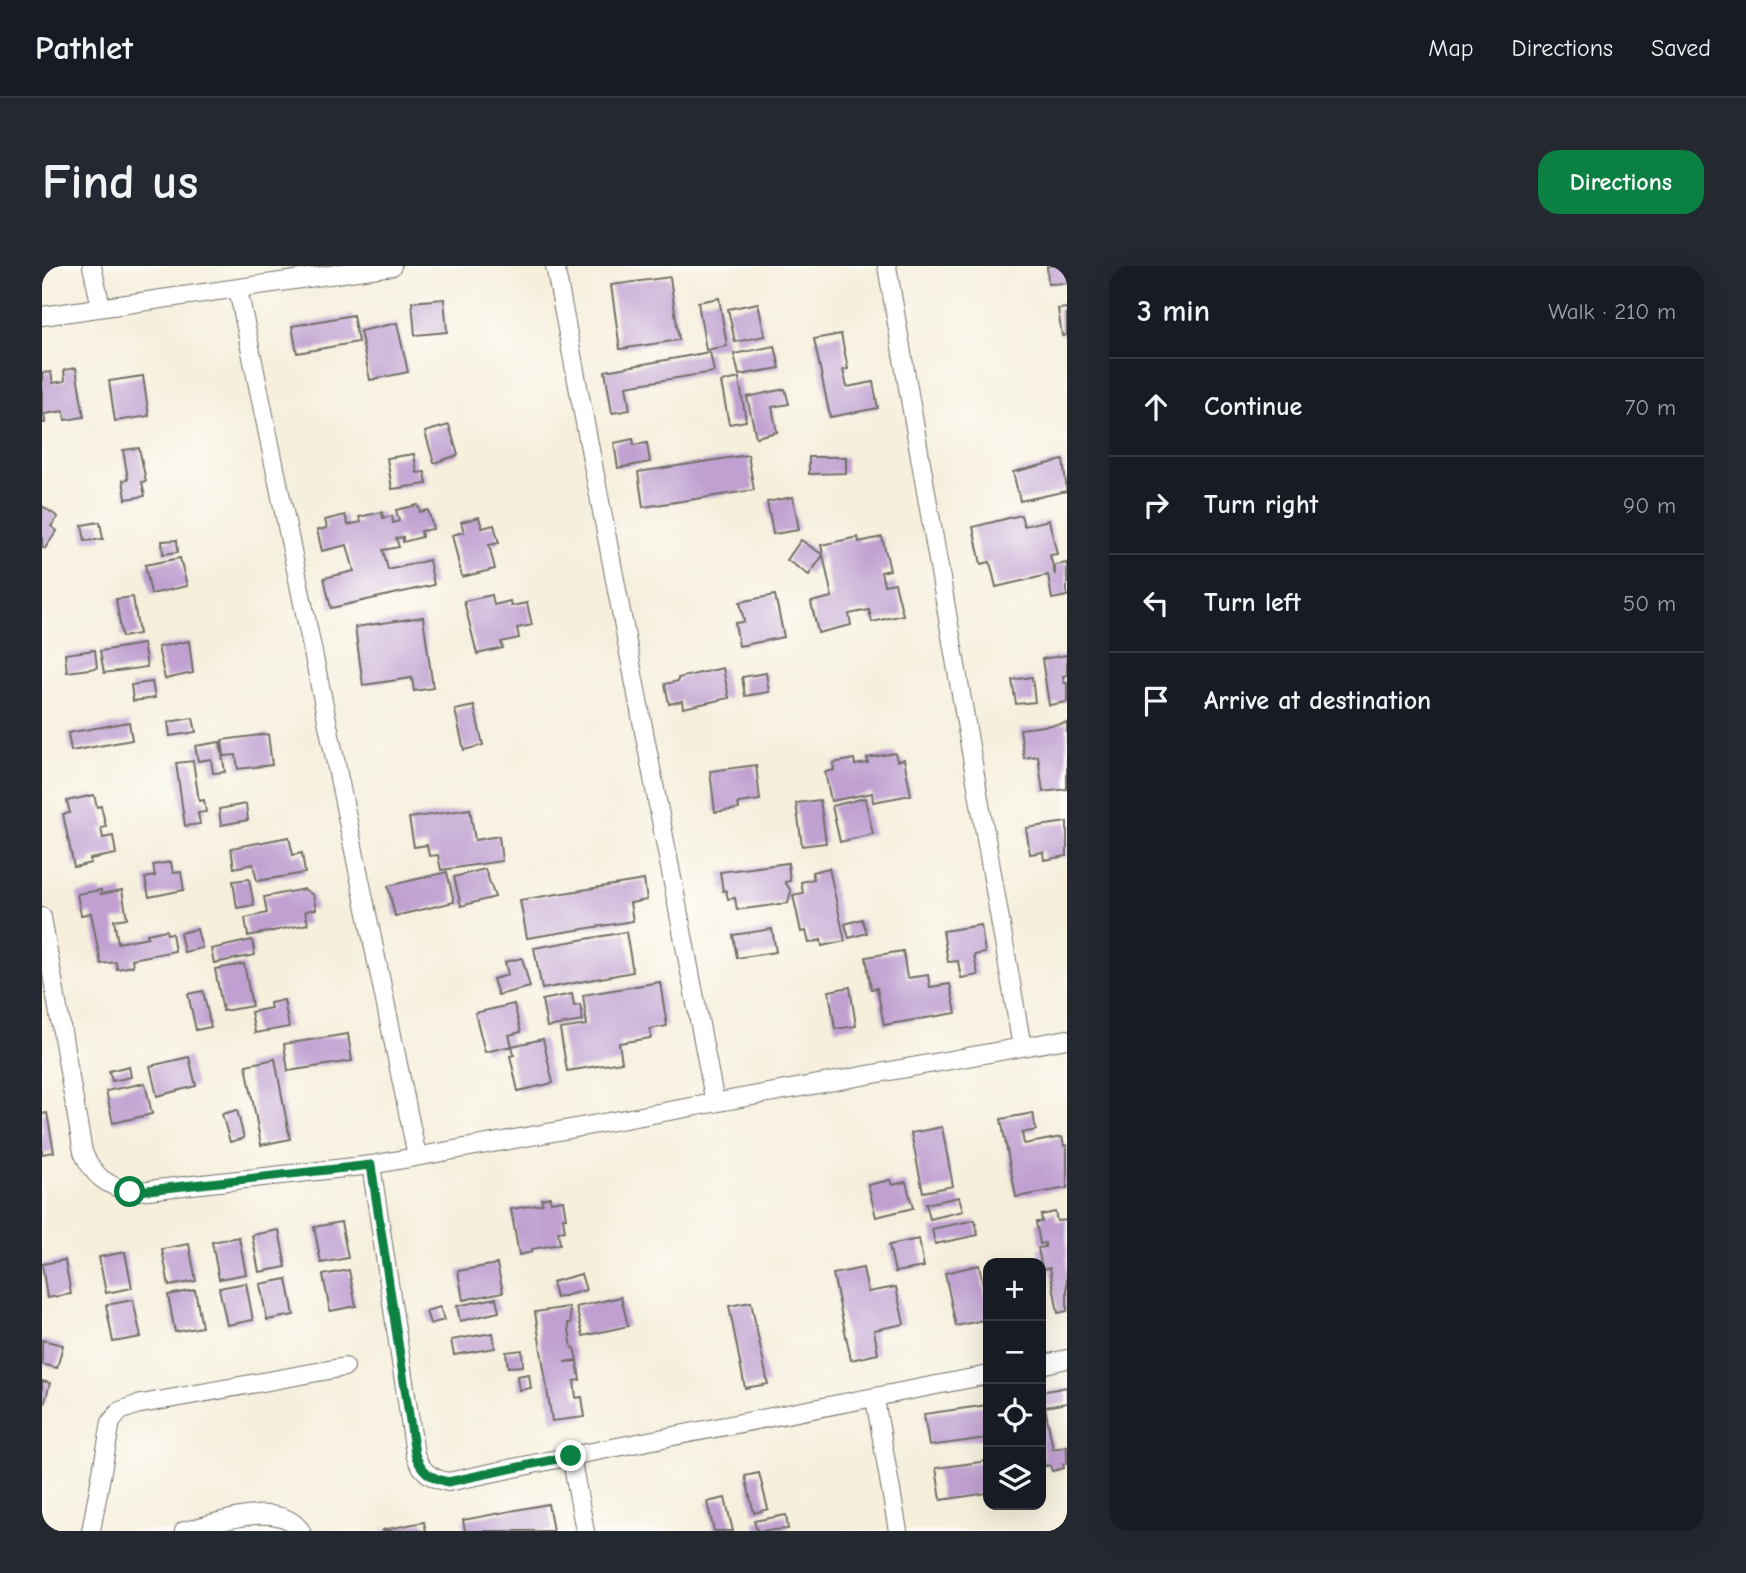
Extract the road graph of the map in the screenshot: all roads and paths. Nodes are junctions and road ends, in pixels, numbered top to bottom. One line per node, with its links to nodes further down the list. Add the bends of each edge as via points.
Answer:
1 (92, 266): 6 (street)
2 (392, 266): 5 (street)
3 (555, 266): 11 (street)
4 (887, 266): 10 (street)
5 (238, 289): 6 (street); 12 (street)
6 (101, 307): 7 (street)
7 (42, 316)
8 (42, 918): 13 (street, via 83,1152 99,1179 130,1192)
9 (1067, 1038): 10 (street)
10 (1022, 1047): 11 (street)
11 (715, 1103): 12 (street)
12 (417, 1156): 13 (street)
13 (371, 1165): 19 (street, via 420,1467 448,1482)
14 (1067, 1359): 15 (street)
15 (1046, 1364)
16 (345, 1367): 20 (street, via 120,1411 111,1422)
17 (983, 1376): 18 (street)
18 (875, 1399): 19 (street); 24 (street)
19 (571, 1456): 23 (street)
20 (91, 1531)
21 (184, 1531): 22 (street, via 265,1513 291,1520)
22 (301, 1531)
23 (585, 1531)
24 (898, 1531)

